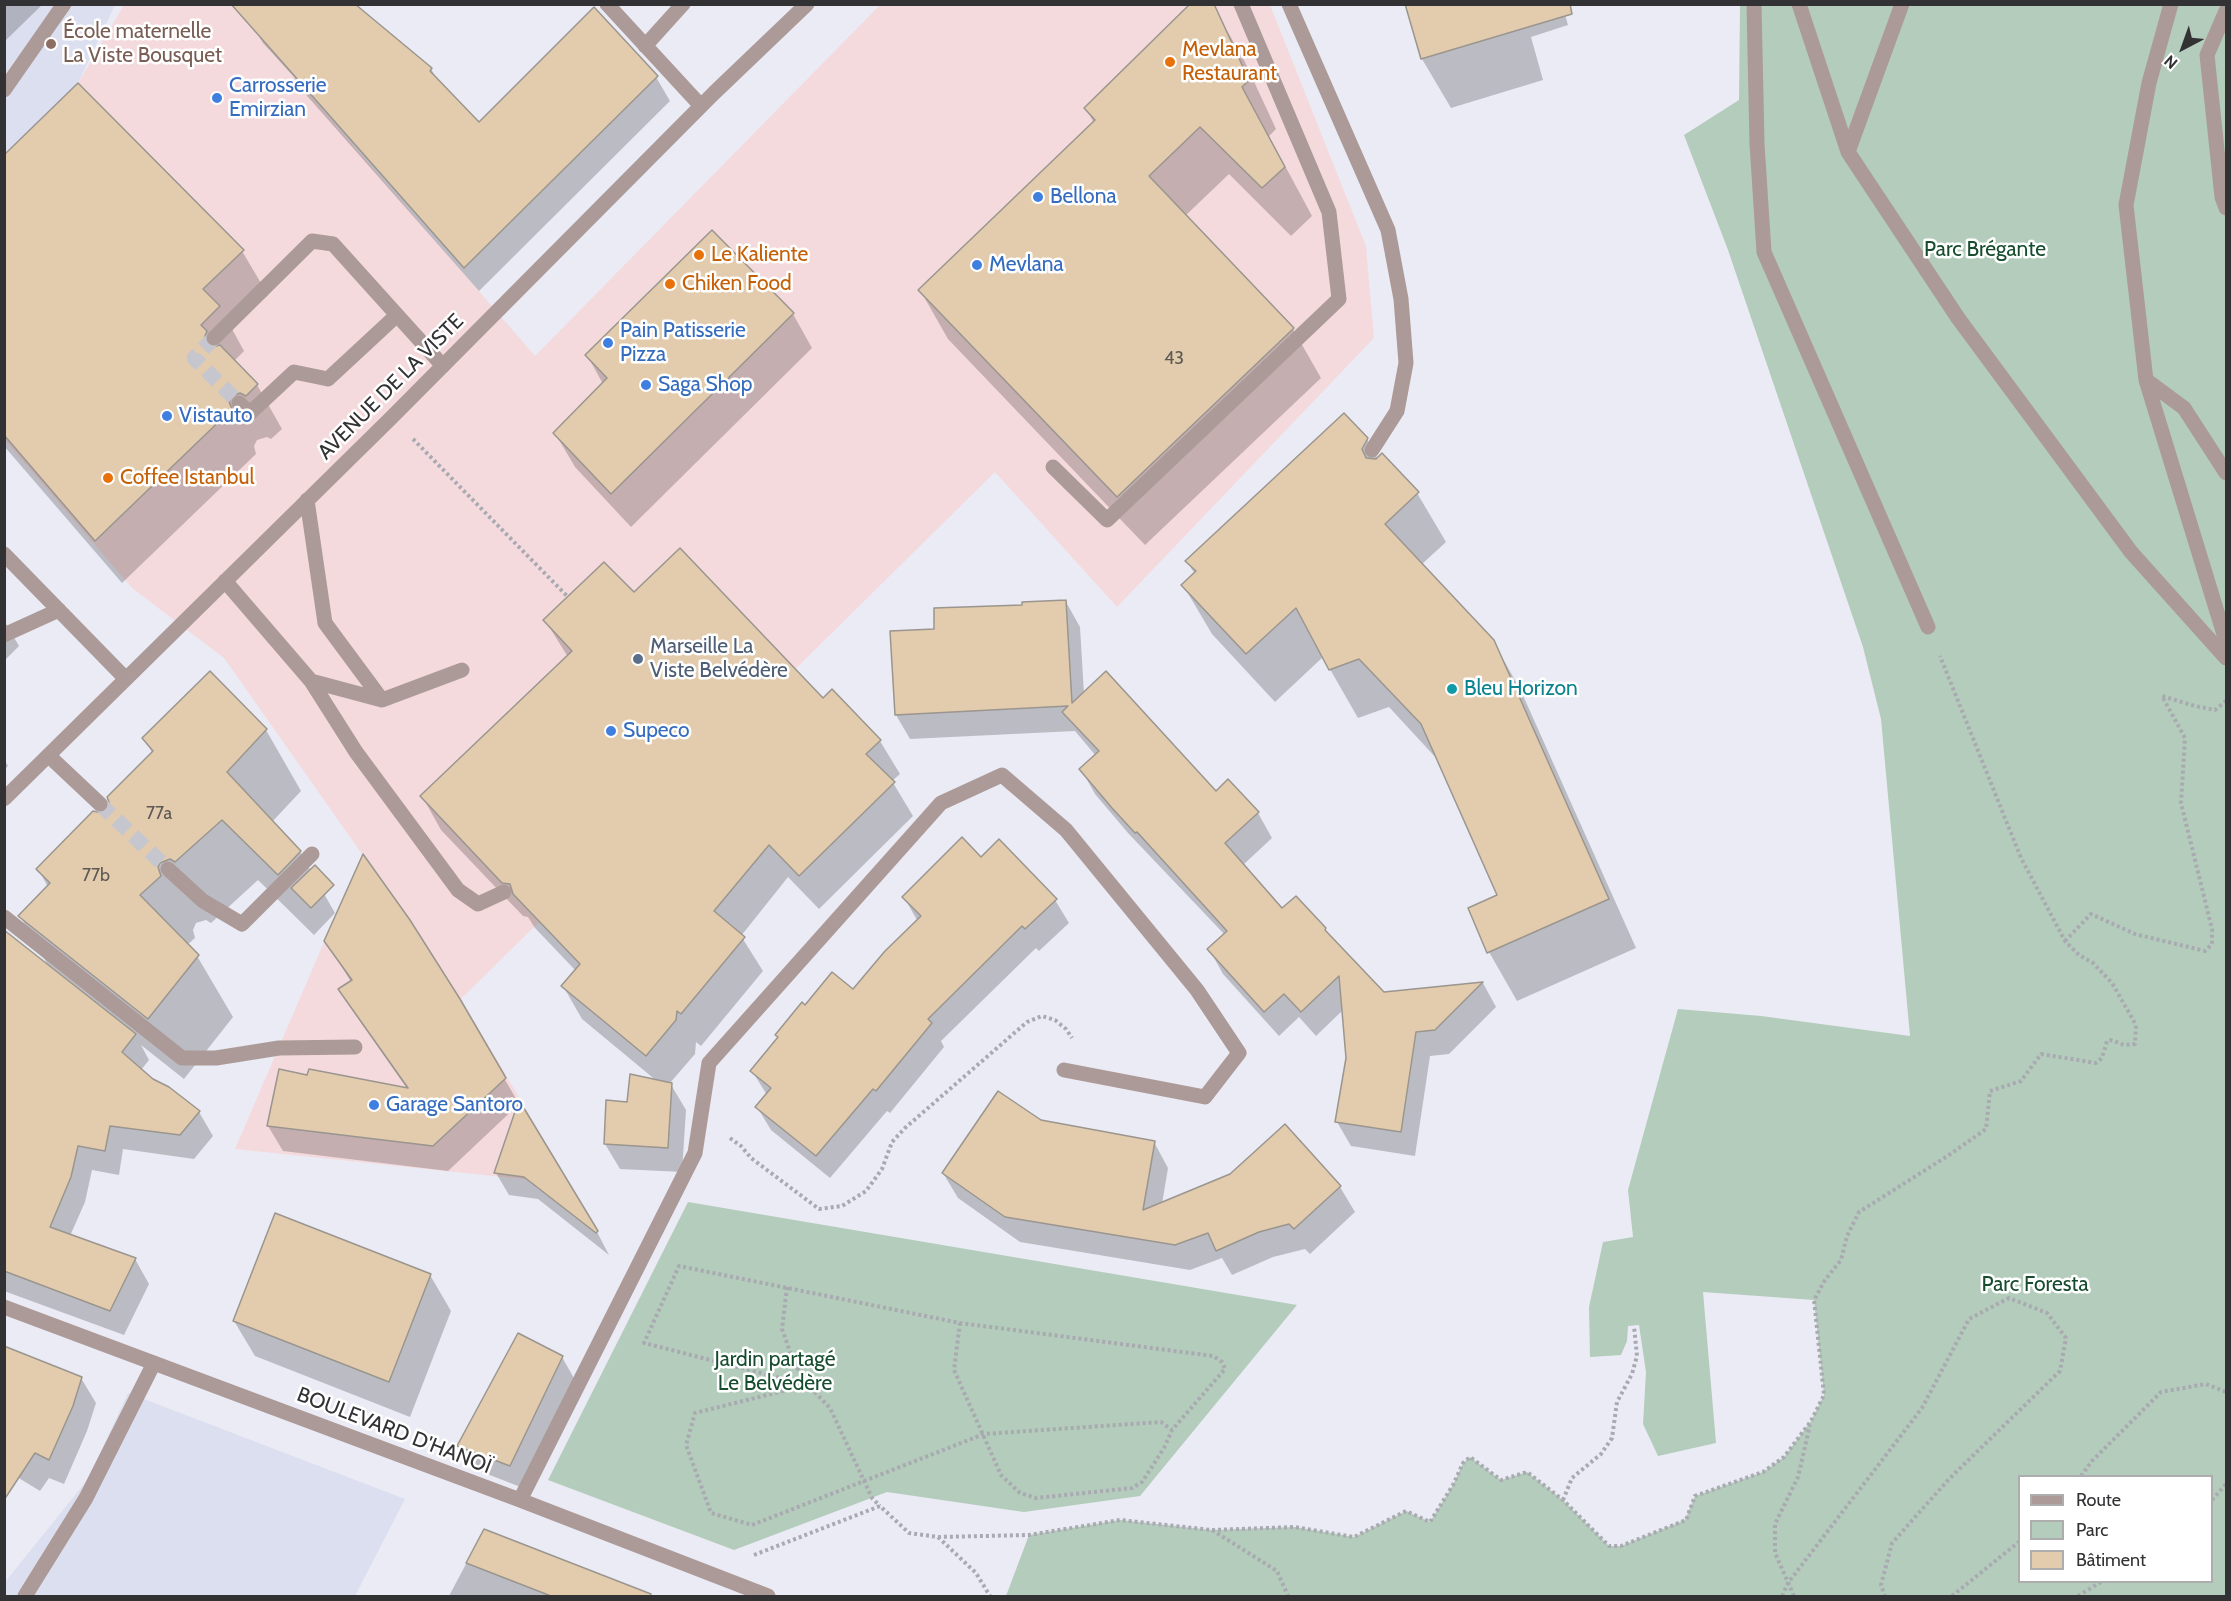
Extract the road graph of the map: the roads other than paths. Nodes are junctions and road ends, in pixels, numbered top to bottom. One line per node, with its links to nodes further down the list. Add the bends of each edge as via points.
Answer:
1 (64, 4): 13 (street)
2 (607, 4): 12 (street)
3 (683, 4): 12 (street)
4 (807, 4): 14 (street, AVENUE DE LA VISTE)
5 (1241, 4): 23 (street, via 1329,212 1339,298 1107,520)
6 (1289, 4): 22 (street, via 1388,230 1401,298 1406,363 1397,411)
7 (1754, 4): 29 (street, via 1764,252)
8 (1799, 4): 15 (street)
9 (1902, 4): 15 (street)
10 (2171, 4): 20 (street, via 2149,83 2126,205)
11 (2226, 11): 16 (street, via 2207,55)
12 (645, 46): 14 (street)
13 (4, 90)
14 (701, 106): 19 (street, AVENUE DE LA VISTE)
15 (1848, 152): 32 (street, via 1958,318 2131,552)
16 (2226, 208)
17 (397, 315): 18 (street, via 333,244 312,241); 19 (street); 21 (street, via 328,379 294,372 250,413)
18 (214, 338)
19 (443, 366): 25 (street, AVENUE DE LA VISTE)
20 (2146, 380): 24 (street, via 2184,408); 31 (street)
21 (239, 402)
22 (1372, 450)
23 (1053, 467)
24 (2226, 472)
25 (307, 500): 27 (street, AVENUE DE LA VISTE); 36 (street, via 326,623)
26 (4, 554): 28 (street)
27 (225, 581): 34 (street, AVENUE DE LA VISTE); 35 (street)
28 (59, 610): 30 (street); 34 (street)
29 (1928, 627)
30 (4, 635)
31 (2226, 641)
32 (2226, 658)
33 (462, 670): 36 (street)
34 (126, 679): 37 (street, AVENUE DE LA VISTE)
35 (311, 681): 36 (street); 42 (street, via 356,752 458,890 478,904)
36 (382, 700)
37 (49, 756): 38 (street, AVENUE DE LA VISTE); 39 (street)
38 (4, 799)
39 (100, 804)
40 (312, 854): 41 (street, via 242,924 203,901)
41 (168, 869)
42 (504, 892)
43 (4, 917): 44 (street, via 182,1058 216,1058 279,1048)
44 (355, 1047)
45 (1064, 1070): 48 (street, via 1205,1097 1239,1053 1197,990 1066,830 1002,775 941,803 709,1063 695,1153)
46 (4, 1307): 47 (street, BOULEVARD D'HANOÏ)
47 (154, 1363): 48 (street, BOULEVARD D'HANOÏ); 49 (street, via 86,1498)
48 (520, 1500): 50 (street, BOULEVARD D'HANOÏ)
49 (25, 1596)
50 (768, 1596)

